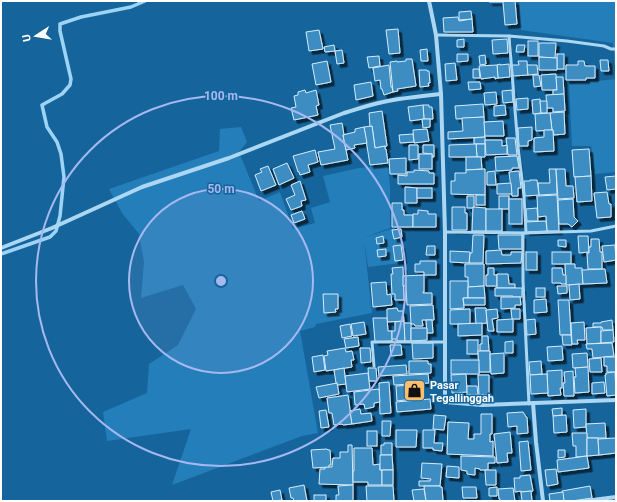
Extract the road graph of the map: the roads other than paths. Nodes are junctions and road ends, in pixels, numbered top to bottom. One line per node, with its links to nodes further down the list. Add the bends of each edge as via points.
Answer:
1 (429, 1): 2 (street)
2 (436, 35): 3 (lane); 5 (street)
3 (509, 36): 4 (lane, via 567,41); 8 (lane, via 524,196)
4 (616, 49)
5 (441, 94): 7 (street); 9 (street, via 401,98 344,113 229,158 142,187)
6 (616, 226): 8 (lane, via 591,231)
7 (445, 232): 8 (lane); 10 (street)
8 (524, 233): 13 (lane, via 524,304)
9 (1, 248)
10 (444, 342): 11 (lane, via 372,342); 13 (street, via 445,402 482,405)
11 (374, 366)
12 (616, 400): 13 (street)
13 (531, 403): 15 (street)
14 (616, 497): 16 (street)
15 (543, 501)
16 (585, 501)

